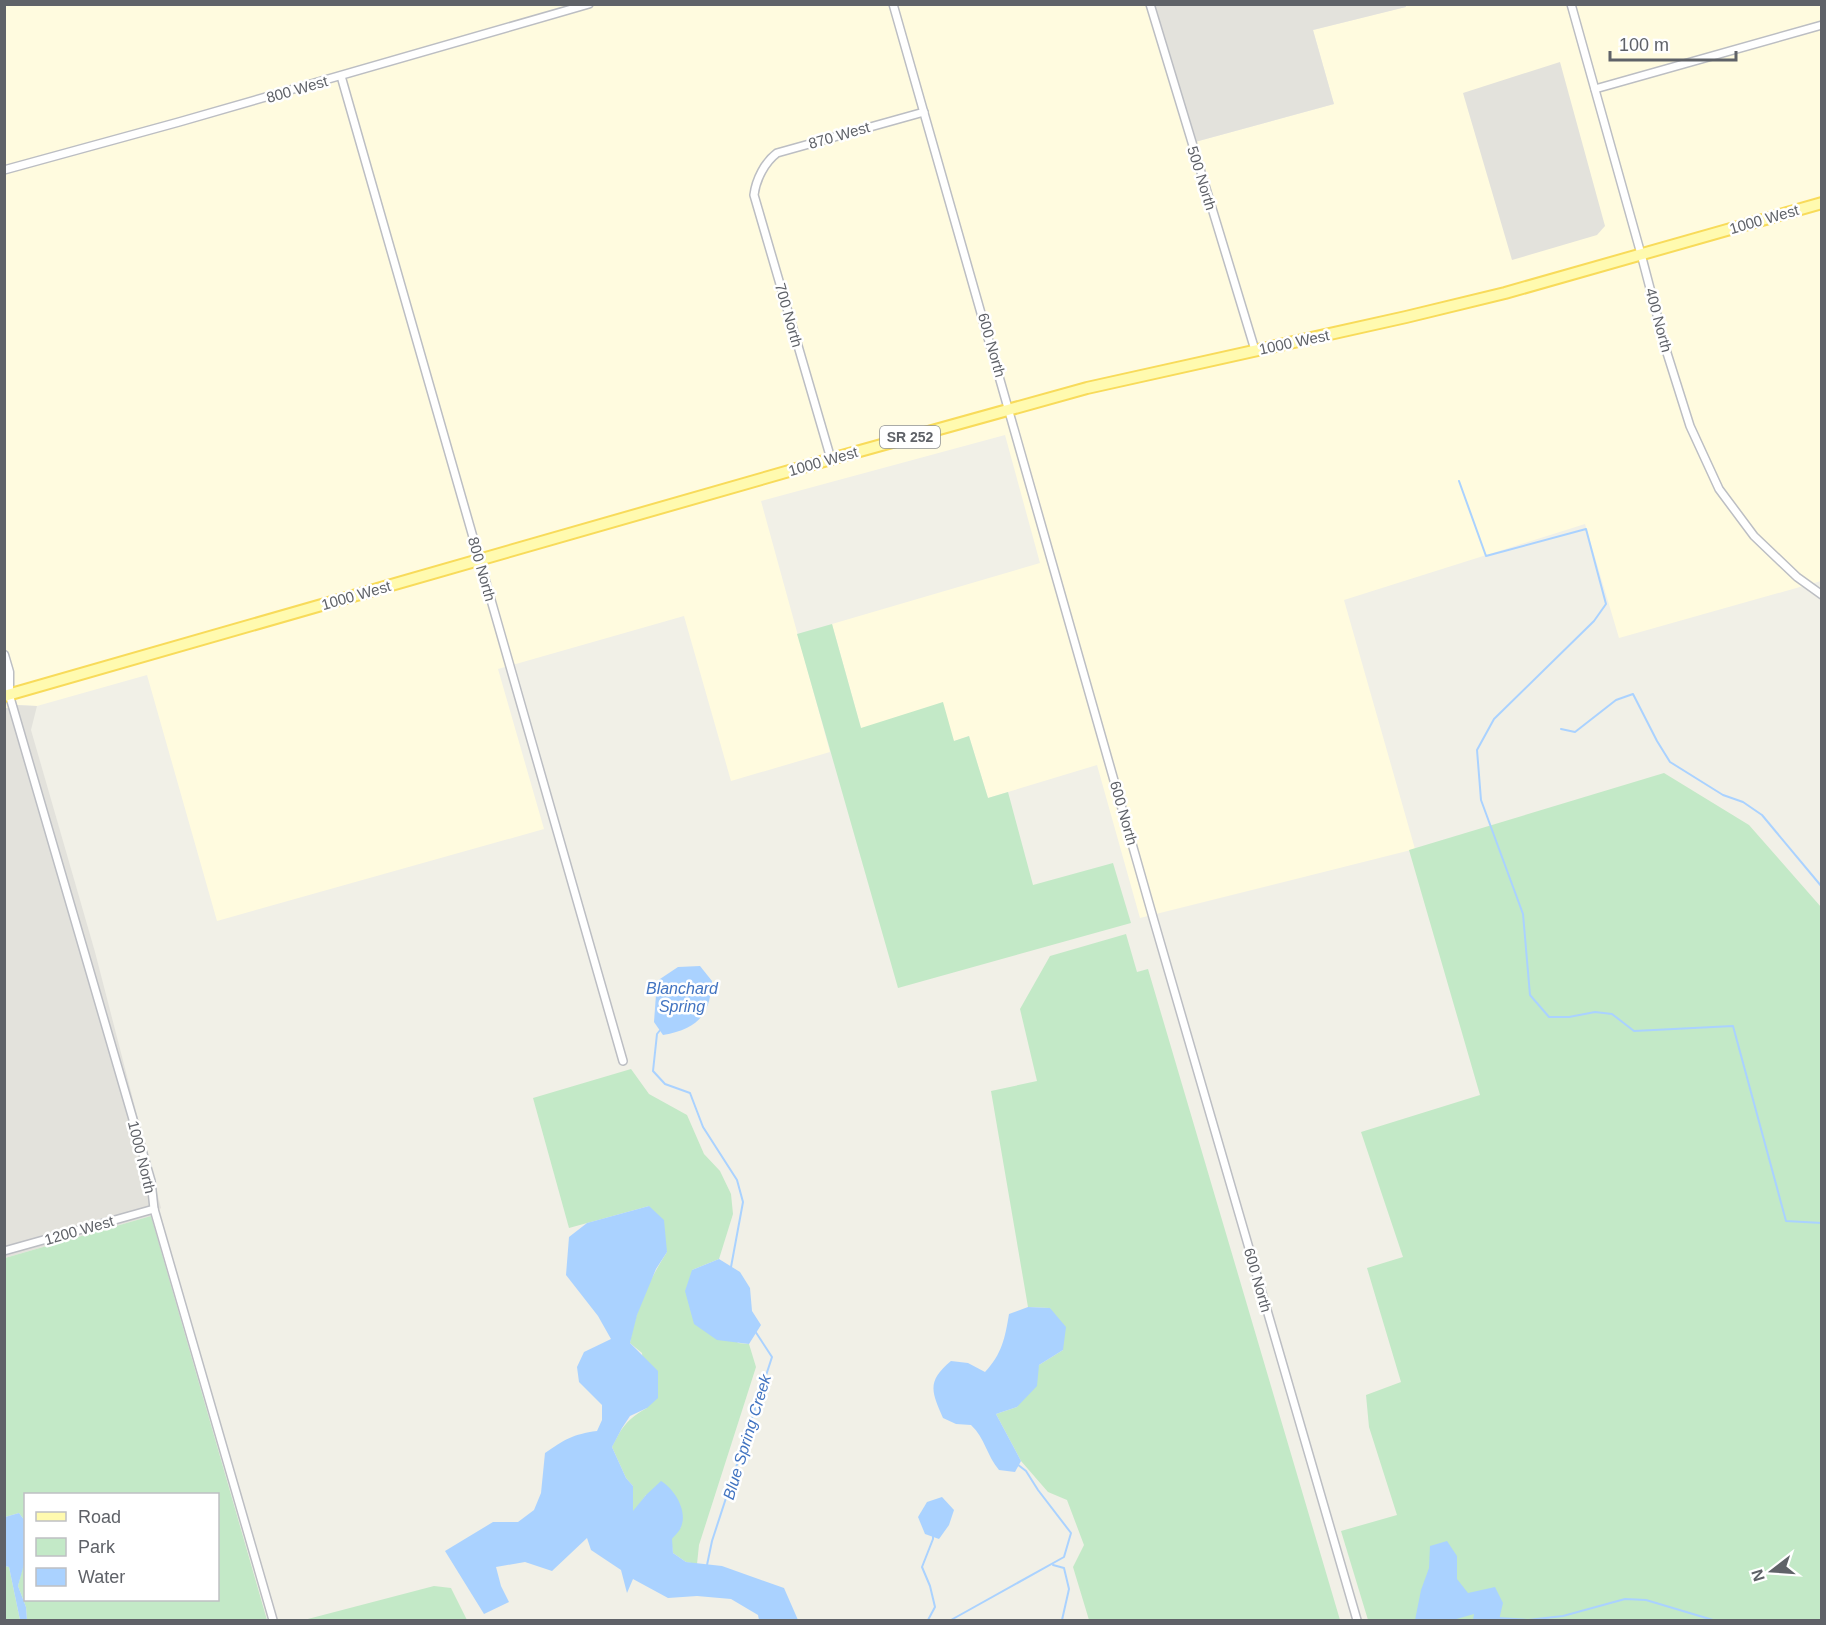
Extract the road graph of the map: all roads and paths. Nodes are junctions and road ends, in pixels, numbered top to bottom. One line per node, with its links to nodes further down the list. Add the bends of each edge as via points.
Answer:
1 (589, 4): 6 (street, 800 West)
2 (894, 4): 8 (street, 600 North)
3 (1150, 4): 13 (street, 500 North)
4 (1571, 4): 7 (street, 400 North)
5 (1821, 25): 7 (street)
6 (341, 76): 9 (street, 800 West); 16 (street, 800 North)
7 (1595, 89): 12 (street, 400 North)
8 (924, 112): 10 (street, 870 West, via 777,153); 14 (street, 600 North)
9 (4, 170)
10 (762, 172): 15 (street, 700 North, via 754,195)
11 (1821, 203): 12 (main road, 1000 West / SR 252)
12 (1641, 254): 13 (main road, 1000 West / SR 252, via 1505,293); 17 (street, 400 North, via 1690,426 1719,489 1754,536)
13 (1255, 350): 14 (main road, 1000 West / SR 252)
14 (1010, 410): 15 (main road, 1000 West / SR 252); 24 (street, 600 North)
15 (831, 459): 16 (main road, 1000 West / SR 252)
16 (479, 560): 19 (main road, 1000 West / SR 252); 20 (street, 800 North)
17 (1821, 595)
18 (4, 655): 19 (street, 1000 North, via 9,672)
19 (6, 692): 21 (street, 1000 North, via 151,1181)
20 (623, 1061)
21 (154, 1209): 22 (street, 1200 West); 23 (street, 1000 North)
22 (4, 1251)
23 (273, 1620)
24 (1357, 1620)

